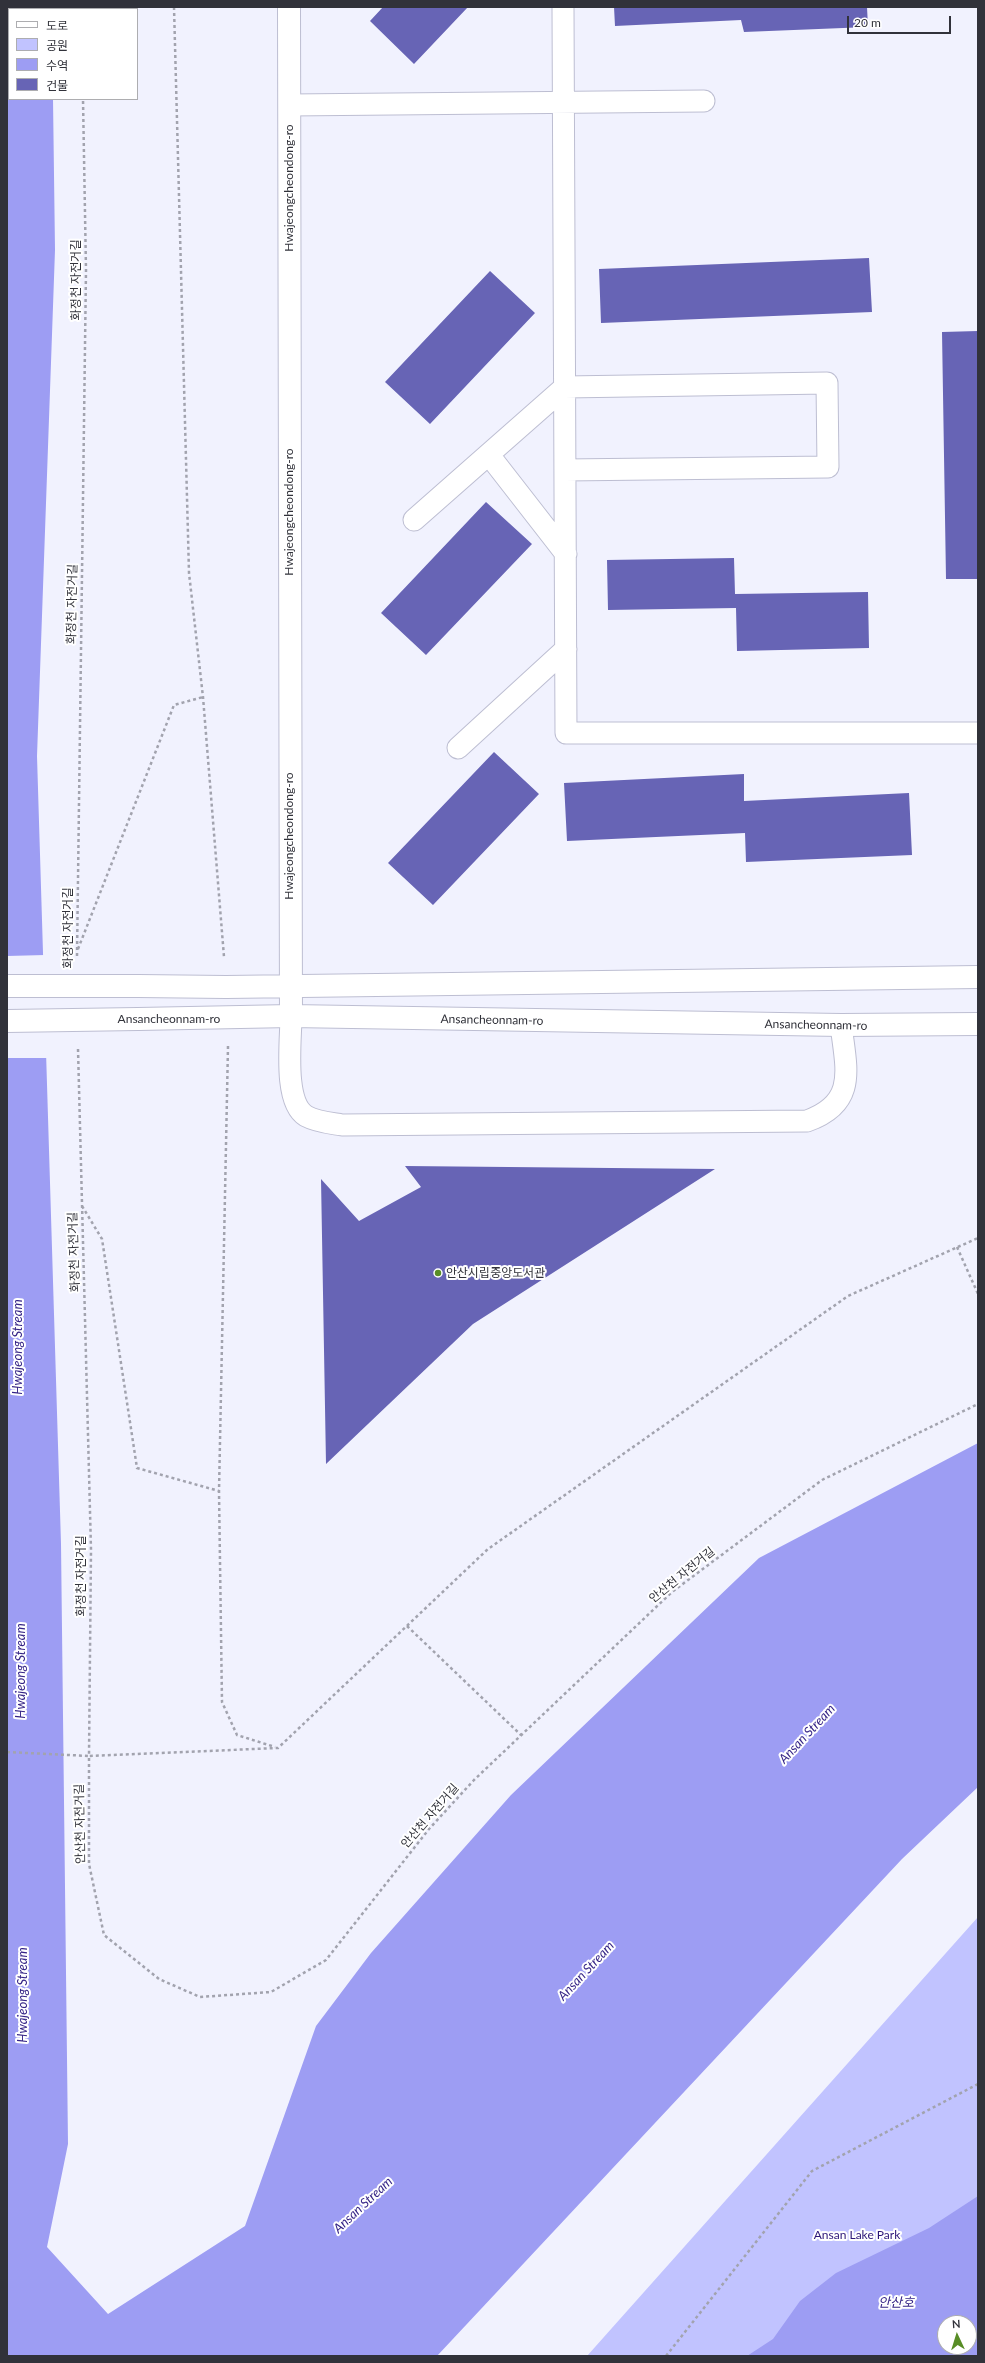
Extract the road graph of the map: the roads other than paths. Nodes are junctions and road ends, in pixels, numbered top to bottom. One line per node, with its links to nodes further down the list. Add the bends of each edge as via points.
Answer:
1 (289, 7): 5 (street, Hwajeongcheondong-ro)
2 (563, 7): 4 (lane)
3 (704, 101): 4 (lane)
4 (563, 103): 5 (lane); 6 (lane)
5 (290, 105): 16 (street, Hwajeongcheondong-ro)
6 (565, 387): 7 (lane); 8 (lane); 8 (lane, via 827,384 828,466)
7 (490, 455): 9 (lane); 10 (lane)
8 (565, 470): 10 (lane)
9 (414, 520)
10 (566, 554): 11 (lane)
11 (566, 649): 12 (lane, via 566,733); 13 (lane)
12 (978, 733)
13 (458, 748)
14 (978, 978): 16 (street)
15 (7, 986): 16 (street, bridge)
16 (289, 986): 17 (street, Hwajeongcheondong-ro)
17 (291, 1016): 18 (street, Ansancheonnam-ro, bridge); 20 (street, Ansancheonnam-ro); 20 (lane, via 290,1082 295,1101 305,1115 320,1122 342,1125 807,1121 824,1115 845,1088 846,1072)
18 (7, 1021)
19 (978, 1024): 20 (street, Ansancheonnam-ro)
20 (841, 1025)

